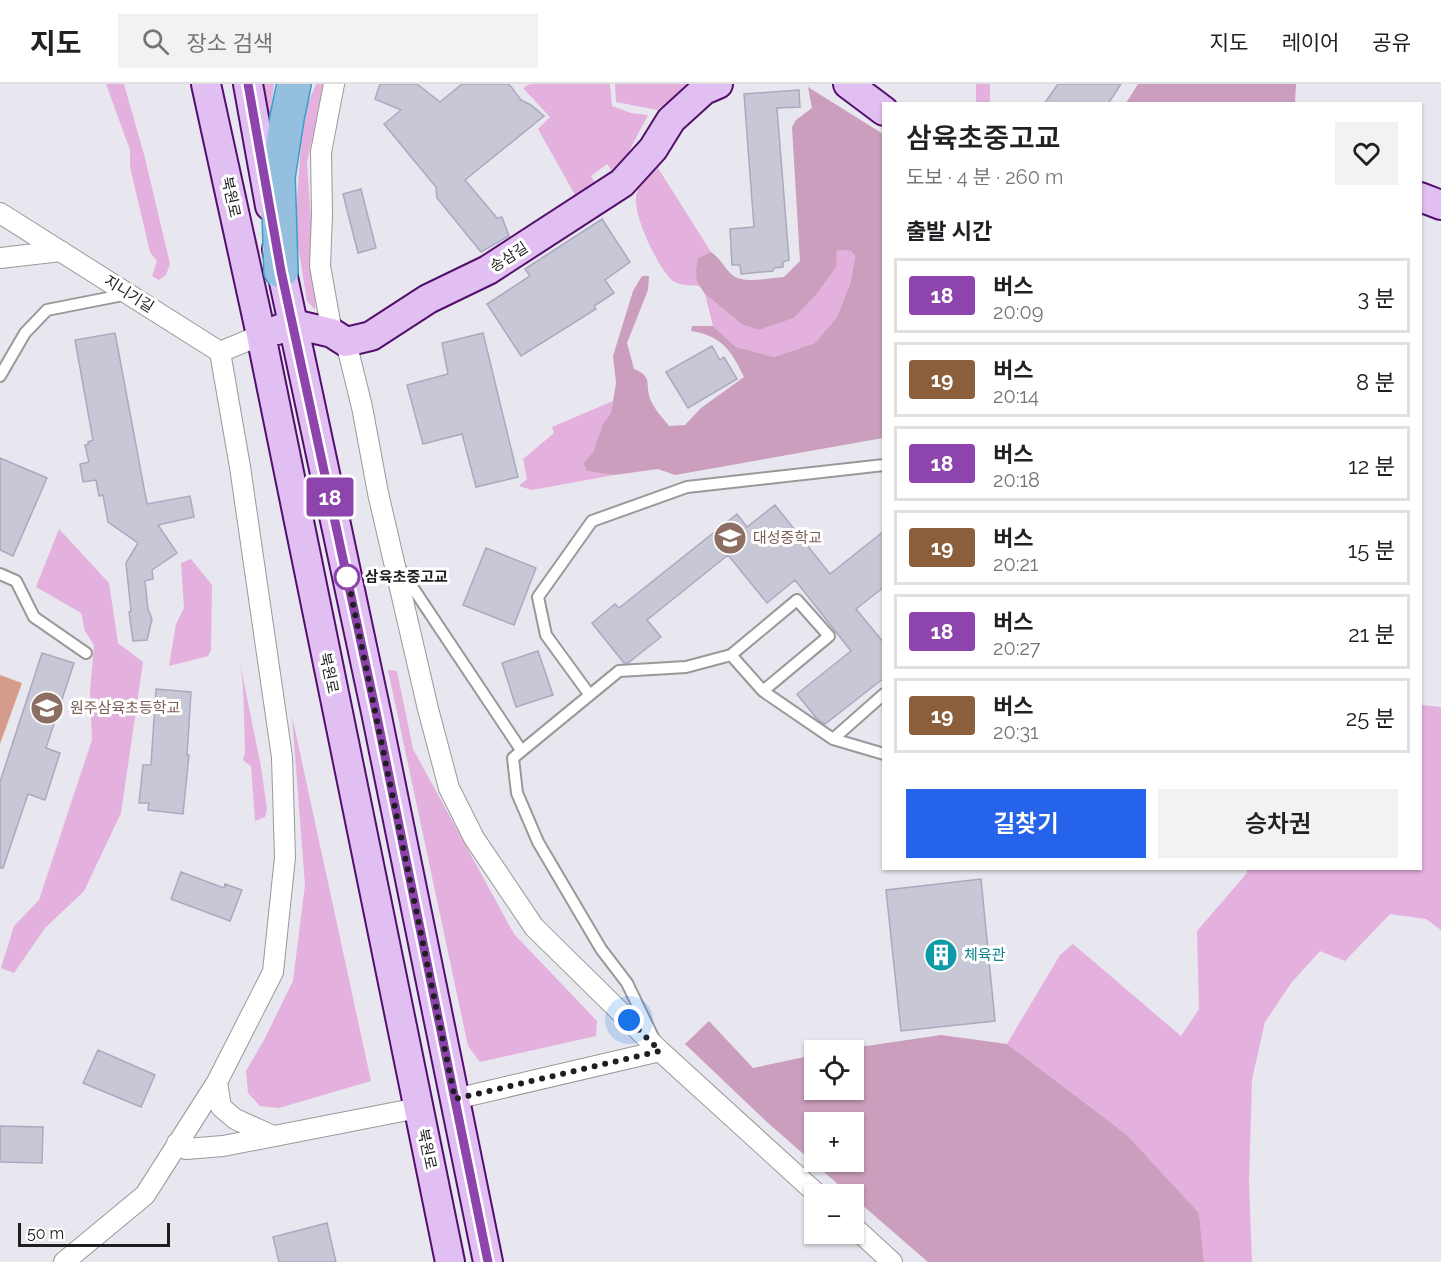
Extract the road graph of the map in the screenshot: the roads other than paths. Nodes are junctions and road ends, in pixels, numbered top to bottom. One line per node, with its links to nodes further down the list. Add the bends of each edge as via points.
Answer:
1 (206, 84): 16 (street, 북원로)
2 (248, 84): 13 (street)
3 (294, 84): 13 (highway, via 278,177)
4 (334, 84): 17 (street, via 321,152 320,266)
5 (848, 84): 7 (street)
6 (704, 88): 17 (street, 송삼길, via 671,120 653,149 622,183 488,270 428,299 370,336)
7 (882, 110)
8 (1422, 198): 9 (street)
9 (1441, 205)
10 (0, 213): 11 (street, 지니기길)
11 (61, 251): 12 (street); 14 (street, 지니기길)
12 (0, 258)
13 (281, 271): 15 (street)
14 (129, 294): 18 (street, 지니기길); 19 (lane, via 47,310 25,333)
15 (294, 324): 16 (street); 17 (street); 33 (street)
16 (261, 335): 18 (street); 34 (street, 북원로)
17 (339, 338): 21 (street, via 362,407)
18 (220, 352): 32 (street, via 282,757 285,857 273,972)
19 (0, 376)
20 (882, 465): 26 (lane, via 687,487 592,521 538,597 546,635)
21 (394, 560): 29 (lane); 31 (street, via 449,788 474,838 534,927)
22 (0, 574): 23 (lane, via 16,581 34,617)
23 (86, 653)
24 (731, 655): 25 (lane); 25 (lane, via 797,600 829,636); 26 (lane, via 686,667 619,671)
25 (763, 691): 28 (lane)
26 (589, 694): 29 (lane)
27 (882, 696): 28 (lane)
28 (833, 740): 30 (lane)
29 (521, 750): 31 (lane, via 513,758 517,793 537,842 601,949 627,983)
30 (882, 753)
31 (660, 1051): 33 (street); 37 (street)
32 (217, 1082): 35 (street, via 221,1107 235,1119); 36 (street)
33 (455, 1099): 34 (street); 41 (street)
34 (418, 1108): 35 (street); 40 (street, 북원로)
35 (273, 1136): 36 (street, via 186,1149)
36 (177, 1143): 39 (street, via 145,1196)
37 (806, 1184)
38 (864, 1236): 42 (street)
39 (64, 1262)
40 (450, 1262)
41 (488, 1262)
42 (892, 1262)

